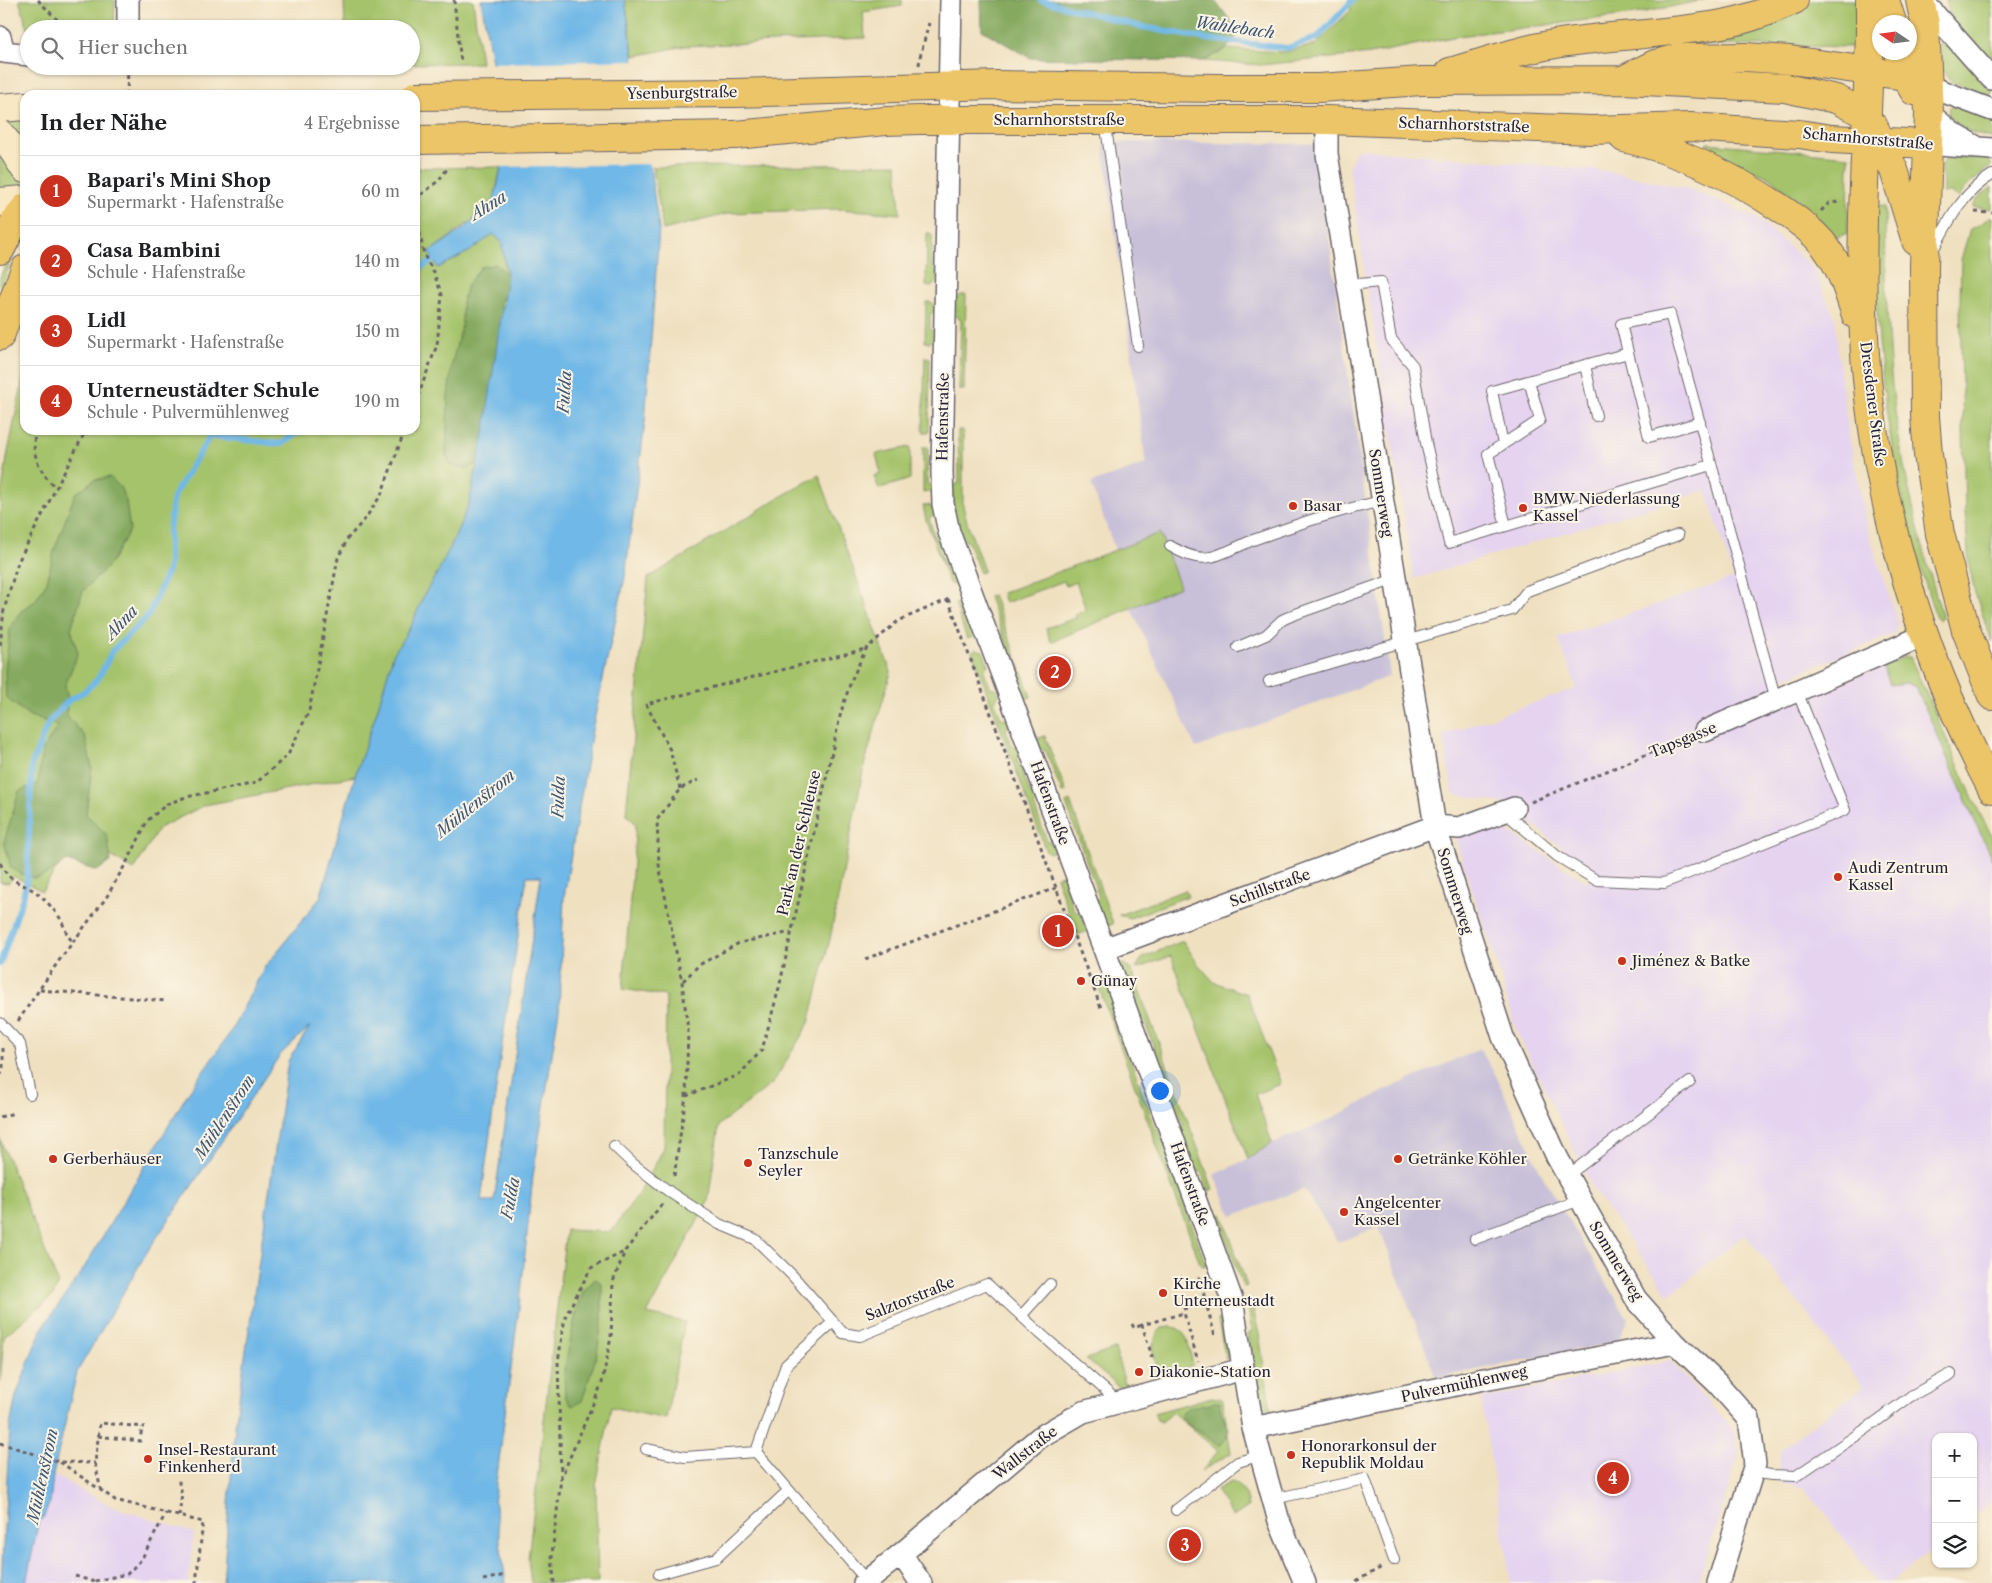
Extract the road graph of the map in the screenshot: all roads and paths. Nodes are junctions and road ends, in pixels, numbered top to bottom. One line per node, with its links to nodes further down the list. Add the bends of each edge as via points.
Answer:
1 (38, 0): 11 (path)
2 (128, 0): 12 (street)
3 (454, 0): 16 (path)
4 (951, 0): 23 (street, Hafenstraße)
5 (1794, 0): 22 (main road, via 1758,15 1723,24 1534,48)
6 (1870, 0): 17 (main road, Dresdener Straße)
7 (1885, 0): 9 (main road)
8 (1922, 8): 18 (main road, via 1919,44); 20 (street)
9 (1890, 15)
10 (930, 17): 15 (path)
11 (57, 20)
12 (128, 20)
13 (0, 37): 14 (street, via 4,52)
14 (20, 54)
15 (920, 57)
16 (461, 63)
17 (1869, 71): 18 (main road, Scharnhorststraße); 21 (main road, Scharnhorststraße, via 1790,60 1709,56 1655,64); 34 (main road, Dresdener Straße)
18 (1911, 71): 28 (street, Scharnhorststraße); 29 (main road); 34 (main road, via 1888,96)
19 (128, 75): 24 (path)
20 (1992, 78)
21 (1623, 80): 22 (main road, Scharnhorststraße); 34 (main road, Scharnhorststraße, via 1785,88 1836,99)
22 (1422, 81): 23 (main road, Scharnhorststraße, via 1319,88)
23 (950, 86): 25 (main road, Ysenburgstraße, bridge, via 734,93); 30 (street, Hafenstraße)
24 (127, 90)
25 (420, 96)
26 (20, 106): 27 (main road)
27 (0, 108)
28 (1992, 110)
29 (1929, 112): 37 (main road); 38 (street, Scharnhorststraße, via 1951,132)
30 (949, 120): 31 (main road, Scharnhorststraße); 36 (main road, bridge, via 886,121 735,135); 95 (street, Hafenstraße, via 942,472 948,532)
31 (1105, 120): 32 (main road, Scharnhorststraße); 57 (lane)
32 (1327, 120): 33 (main road, Scharnhorststraße); 54 (street, Sommerweg, via 1327,154)
33 (1591, 130): 34 (main road, Scharnhorststraße, via 1690,127 1799,134); 56 (main road, via 1650,144 1695,160 1764,197 1806,227 1831,254)
34 (1871, 133): 37 (main road, Scharnhorststraße); 52 (main road, via 1904,201); 56 (main road, Dresdener Straße, via 1862,241)
35 (0, 134): 39 (main road)
36 (420, 140)
37 (1926, 144): 38 (street, Scharnhorststraße); 52 (main road)
38 (1985, 148)
39 (20, 160)
40 (448, 168): 42 (path)
41 (1992, 175): 52 (lane, via 1960,204)
42 (420, 196)
43 (20, 200): 44 (main road)
44 (0, 202)
45 (1848, 202): 49 (path, via 1829,203)
46 (1972, 212): 47 (path)
47 (1992, 213)
48 (20, 214): 51 (main road)
49 (1816, 216)
50 (420, 235): 61 (path, via 424,255 442,295 437,345)
51 (0, 250)
52 (1924, 267): 75 (main road, via 1928,455 1940,534)
53 (20, 282): 55 (main road)
54 (1348, 285): 70 (street, Sommerweg); 71 (lane, via 1381,282 1391,339 1413,366 1426,443 1449,543)
55 (0, 336)
56 (1864, 337): 76 (main road, Dresdener Straße, via 1873,431 1897,549)
57 (1138, 346)
58 (1628, 353): 59 (lane); 63 (lane, via 1649,437); 63 (lane, via 1621,324 1670,314)
59 (1585, 365): 60 (lane); 62 (lane)
60 (1529, 381): 67 (lane, via 1540,420); 67 (lane, via 1492,391)
61 (420, 391)
62 (1596, 416)
63 (1700, 422): 68 (lane)
64 (36, 435): 69 (path, via 34,457)
65 (83, 435): 69 (path)
66 (403, 435): 94 (path, via 381,495 348,538 338,558 309,711 288,755 256,783 167,804 148,821 106,898)
67 (1503, 444): 71 (lane, via 1488,454)
68 (1711, 465): 71 (lane); 84 (lane)
69 (55, 487): 78 (path, via 18,562 4,610)
70 (1383, 501): 73 (lane, via 1322,516 1212,557 1196,557); 74 (street, Sommerweg)
71 (1506, 526)
72 (1678, 535): 77 (lane, via 1527,591 1512,610)
73 (1170, 546)
74 (1395, 579): 77 (street, Sommerweg); 79 (lane, via 1293,614 1266,636)
75 (1966, 630): 76 (main road); 83 (main road)
76 (1925, 635): 82 (street, Tapsgasse); 88 (main road, Dresdener Straße, via 1948,697)
77 (1406, 642): 81 (lane); 90 (street, Sommerweg)
78 (0, 645)
79 (1238, 647)
80 (866, 649): 87 (path, via 646,704 670,750); 92 (path, Park an der Schleuse, via 898,621 948,599); 93 (path, Park an der Schleuse, via 840,712)
81 (1269, 681)
82 (1797, 691): 84 (street, Tapsgasse); 89 (lane, via 1845,810 1664,883 1596,880 1557,856)
83 (1992, 696)
84 (1776, 700): 85 (street, Tapsgasse)
85 (1705, 731): 89 (path, Tapsgasse)
86 (698, 780): 87 (path)
87 (680, 789): 97 (path, via 657,820 659,865)
88 (1992, 789)
89 (1509, 810): 90 (street, via 1459,828)
90 (1435, 826): 95 (street, Schillstraße); 110 (street, Sommerweg, via 1503,1037)
91 (0, 863): 94 (path, via 6,875 40,895)
92 (1056, 888): 96 (path); 100 (path)
93 (791, 932): 97 (path, Park an der Schleuse, via 738,944 698,965); 106 (path, via 762,1050 738,1075)
94 (74, 942): 98 (path)
95 (1104, 949): 126 (street, Hafenstraße, via 1232,1300)
96 (866, 960)
97 (682, 982): 106 (path, via 688,1030)
98 (39, 990): 99 (path); 102 (path)
99 (166, 1001)
100 (1103, 1013)
101 (0, 1023): 102 (lane)
102 (11, 1032): 103 (path, via 3,1040 3,1071); 105 (lane, via 20,1044)
103 (0, 1076)
104 (1690, 1082): 110 (lane)
105 (30, 1094)
106 (686, 1096): 111 (path)
107 (14, 1112): 108 (path)
108 (0, 1117)
109 (614, 1146): 111 (lane, Salztorstraße)
110 (1567, 1176): 112 (street, Sommerweg)
111 (672, 1193): 114 (path); 120 (lane, Salztorstraße, via 719,1224 755,1239)
112 (1580, 1200): 113 (lane); 123 (street, Sommerweg, via 1636,1299)
113 (1475, 1239)
114 (625, 1251): 139 (path, via 613,1282 611,1337 602,1383); 139 (path, via 591,1268 566,1317 558,1362)
115 (1197, 1269): 117 (path)
116 (1050, 1284): 119 (lane)
117 (1207, 1303): 118 (path); 126 (path)
118 (1183, 1310): 122 (path); 125 (path)
119 (1021, 1316): 120 (lane, Salztorstraße, via 987,1284 860,1336 843,1333); 128 (lane, Salztorstraße)
120 (834, 1322): 133 (lane, via 786,1365)
121 (1132, 1324): 122 (path, via 1134,1328)
122 (1142, 1325): 124 (path)
123 (1675, 1343): 129 (street, Pulvermühlenweg); 137 (street, Sommerweg, via 1717,1383 1748,1420 1755,1464)
124 (1150, 1357)
125 (1198, 1361)
126 (1234, 1372): 128 (street, Wallstraße); 129 (street, Hafenstraße)
127 (1950, 1374): 137 (lane, via 1911,1396 1796,1476)
128 (1120, 1403): 146 (street, Wallstraße, via 1083,1412 1040,1437)
129 (1253, 1428): 134 (street, Hafenstraße)
130 (98, 1436): 130 (path, via 100,1423 143,1427 140,1441); 136 (path)
131 (0, 1443): 135 (path)
132 (646, 1450): 133 (lane, via 686,1457)
133 (756, 1452): 141 (lane)
134 (1261, 1456): 142 (street, Hafenstraße); 143 (lane, via 1238,1462)
135 (60, 1462): 136 (path); 140 (path)
136 (95, 1464): 140 (path)
137 (1752, 1472): 159 (street, Sommerweg)
138 (179, 1478): 145 (path, via 182,1493)
139 (561, 1478): 156 (path, via 552,1554)
140 (101, 1491): 144 (path, via 115,1500)
141 (788, 1491): 148 (lane, via 716,1558); 154 (lane)
142 (1273, 1499): 147 (lane, via 1365,1479); 158 (street, Hafenstraße)
143 (1176, 1510)
144 (166, 1513): 145 (path); 153 (path, via 141,1560 127,1574)
145 (179, 1516): 155 (path, via 202,1522)
146 (901, 1554): 154 (street, Wallstraße); 157 (street)
147 (1394, 1560): 152 (path)
148 (659, 1574)
149 (504, 1575): 151 (path)
150 (75, 1576): 153 (path)
151 (483, 1580)
152 (1356, 1581)
153 (97, 1582)
154 (866, 1582)
155 (196, 1583)
156 (554, 1583)
157 (921, 1583)
158 (1305, 1583)
159 (1718, 1583)

